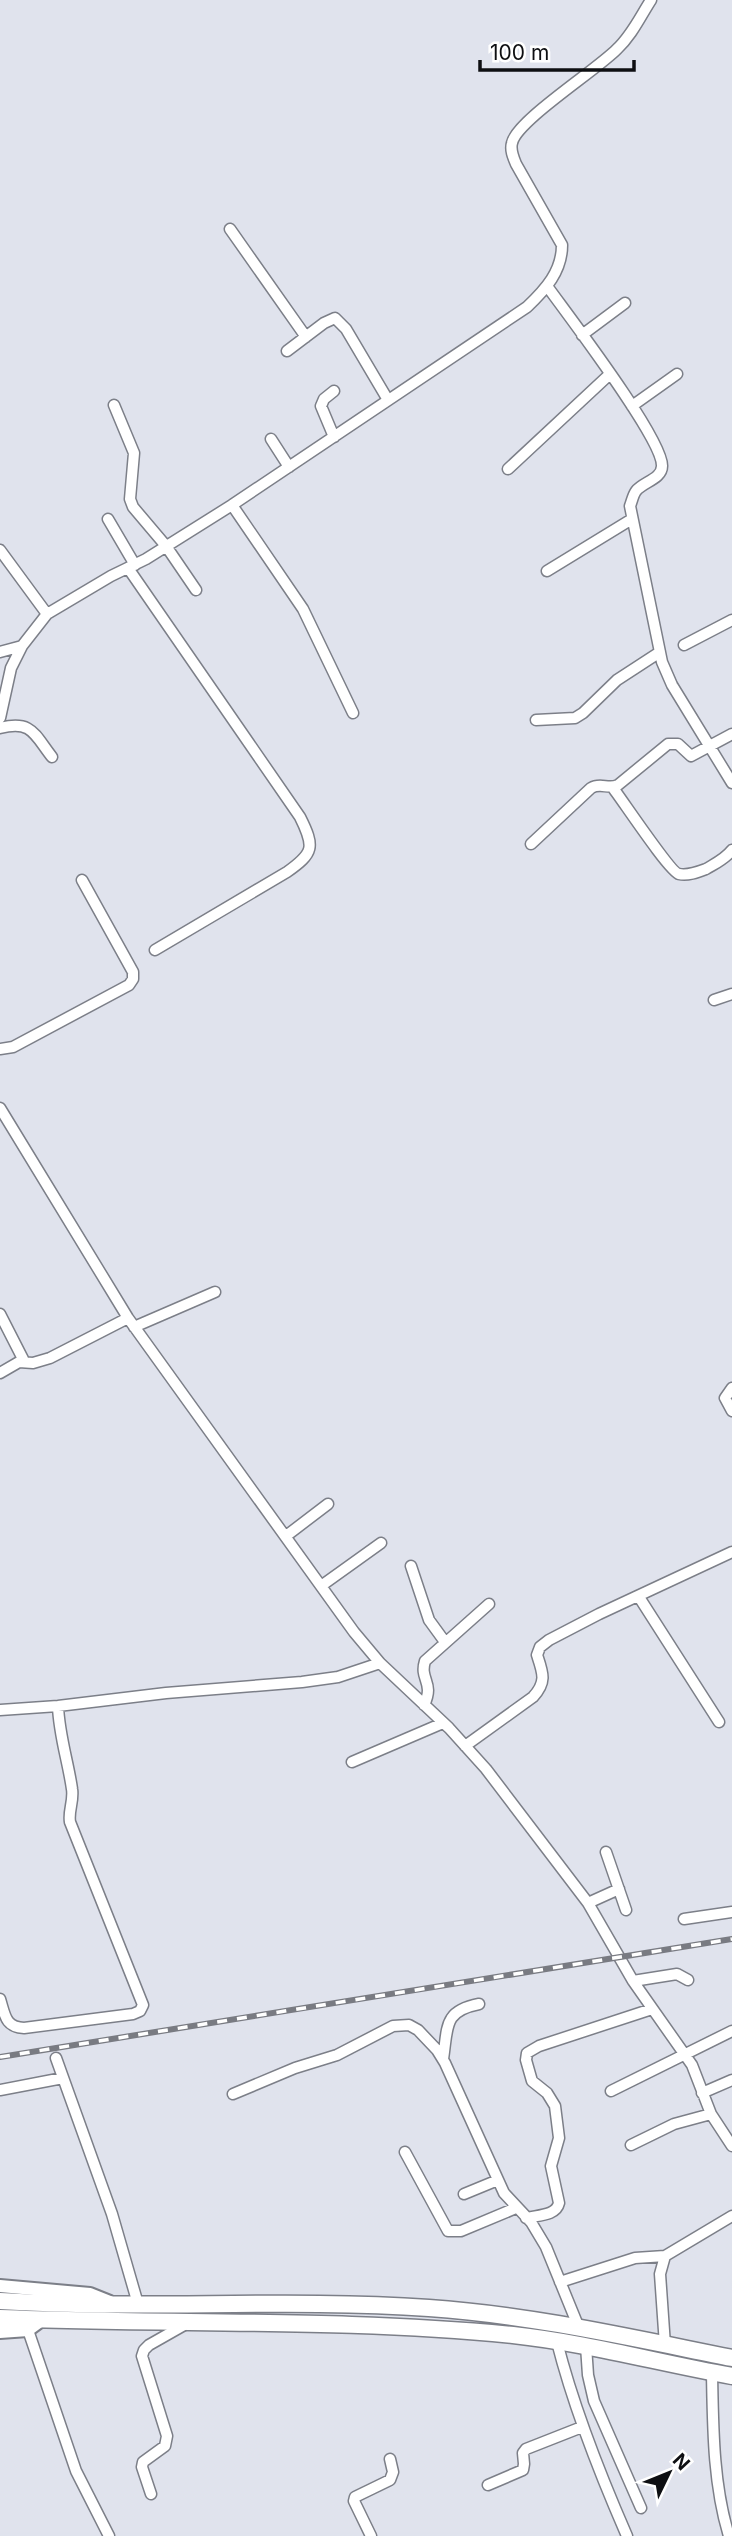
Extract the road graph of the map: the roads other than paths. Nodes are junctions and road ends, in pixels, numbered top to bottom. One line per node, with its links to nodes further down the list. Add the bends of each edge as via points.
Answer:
1 (636, 0): 2 (street)
2 (649, 5): 4 (street, via 617,49 524,125 512,142 516,164 562,244 562,260)
3 (230, 229): 7 (street)
4 (547, 286): 6 (street); 12 (street, via 527,307)
5 (625, 303): 6 (street)
6 (582, 335): 10 (street)
7 (306, 337): 8 (street); 12 (street, via 335,318)
8 (287, 351)
9 (677, 373): 14 (street)
10 (610, 374): 14 (street); 18 (street)
11 (334, 391): 15 (street, via 321,406)
12 (388, 400): 15 (street)
13 (114, 405): 22 (street, via 134,453 130,499)
14 (632, 406): 21 (street, via 662,467 660,474 636,490 630,506)
15 (334, 437): 17 (street)
16 (271, 439): 17 (street)
17 (289, 467): 19 (street)
18 (508, 469)
19 (232, 505): 22 (street); 34 (street, via 303,609)
20 (108, 519): 24 (street)
21 (632, 519): 25 (street); 32 (street)
22 (166, 546): 24 (street); 26 (street)
23 (0, 550): 27 (street)
24 (131, 566): 27 (street); 46 (street, via 300,817 311,849 287,872)
25 (547, 571)
26 (196, 590)
27 (47, 614): 30 (street)
28 (732, 620): 29 (street)
29 (684, 645)
30 (22, 646): 31 (street); 33 (street)
31 (0, 652)
32 (660, 652): 36 (street, via 617,680 575,718); 39 (street, via 672,685)
33 (1, 701): 35 (street)
34 (353, 713)
35 (0, 718)
36 (536, 720)
37 (0, 728): 40 (street, via 15,724 29,729)
38 (732, 734): 39 (street)
39 (710, 744): 41 (street); 42 (street, via 691,756 678,744 668,744)
40 (52, 757)
41 (732, 783)
42 (613, 788): 43 (street, via 591,788); 44 (street, via 676,873 700,872)
43 (531, 844)
44 (732, 850)
45 (82, 880): 49 (street, via 126,957 133,979 13,1047)
46 (155, 950)
47 (732, 994): 48 (street)
48 (714, 1000)
49 (0, 1049)
50 (2, 1116): 53 (street)
51 (215, 1292): 53 (street)
52 (0, 1314): 54 (street)
53 (131, 1322): 54 (street, via 41,1362); 59 (street)
54 (24, 1361): 55 (street)
55 (0, 1373)
56 (732, 1388): 57 (street, via 725,1398)
57 (732, 1411)
58 (328, 1504): 59 (street)
59 (286, 1536): 63 (street)
60 (381, 1543): 63 (street)
61 (732, 1552): 64 (street)
62 (411, 1566): 66 (street, via 429,1620)
63 (321, 1586): 67 (street)
64 (639, 1597): 71 (street); 73 (street, via 540,1647 537,1655 544,1672 540,1689)
65 (489, 1604): 66 (street)
66 (445, 1642): 68 (street, via 425,1661 430,1692)
67 (380, 1663): 68 (street); 69 (street, via 338,1677 302,1682)
68 (424, 1704): 72 (street)
69 (58, 1706): 70 (street); 83 (street, via 72,1791 70,1822 144,2005 133,2014 14,2028 8,2024)
70 (0, 1710)
71 (719, 1722)
72 (443, 1723): 73 (street); 74 (street)
73 (465, 1746): 77 (street)
74 (352, 1762)
75 (606, 1852): 76 (street)
76 (619, 1889): 77 (street); 78 (street)
77 (588, 1903): 82 (street)
78 (626, 1910)
79 (732, 1912): 80 (street)
80 (684, 1919)
81 (688, 1980): 82 (street, via 677,1974)
82 (633, 1981): 85 (street)
83 (0, 1999)
84 (479, 2004): 89 (street, via 460,2008 453,2015)
85 (652, 2009): 87 (street); 104 (street, via 527,2053 531,2081 555,2106 559,2138 551,2166 559,2203 554,2212)
86 (732, 2031): 87 (street)
87 (685, 2055): 93 (street); 94 (street)
88 (55, 2058): 90 (street)
89 (443, 2059): 95 (street, via 418,2030 409,2025 393,2026 337,2055); 100 (street)
90 (63, 2078): 92 (street); 110 (street, via 112,2214)
91 (732, 2080): 94 (street)
92 (0, 2090)
93 (611, 2091)
94 (702, 2093): 96 (street)
95 (233, 2094)
96 (711, 2114): 97 (street, via 674,2124); 98 (street)
97 (631, 2145)
98 (732, 2146)
99 (405, 2152): 102 (street, via 448,2231 461,2231)
100 (498, 2180): 101 (street); 102 (street)
101 (464, 2194)
102 (516, 2208): 104 (street)
103 (732, 2216): 105 (street)
104 (526, 2218): 106 (street, via 540,2236)
105 (666, 2256): 106 (street, via 635,2258); 118 (street, via 660,2274)
106 (561, 2282): 114 (street)
107 (0, 2286): 109 (street, via 90,2294)
108 (0, 2301): 109 (highway)
109 (115, 2304): 110 (highway)
110 (138, 2304): 114 (highway, via 429,2308)
111 (0, 2318): 112 (highway)
112 (43, 2319): 113 (highway); 115 (street)
113 (190, 2322): 117 (highway, via 365,2324); 126 (street, via 149,2345 142,2356 167,2436 165,2446 143,2462)
114 (579, 2328): 118 (highway)
115 (28, 2330): 116 (street); 128 (street, via 76,2471)
116 (0, 2332)
117 (557, 2342): 119 (highway); 123 (street)
118 (665, 2345): 120 (highway)
119 (586, 2346): 121 (highway); 127 (street, via 594,2401)
120 (732, 2358)
121 (712, 2373): 122 (highway); 131 (street, via 719,2491)
122 (732, 2376)
123 (582, 2427): 125 (street, via 526,2449 523,2470); 130 (street)
124 (390, 2459): 129 (street, via 390,2480 354,2501)
125 (488, 2485)
126 (151, 2494)
127 (641, 2508)
128 (108, 2536)
129 (371, 2536)
130 (627, 2536)
131 (729, 2536)

